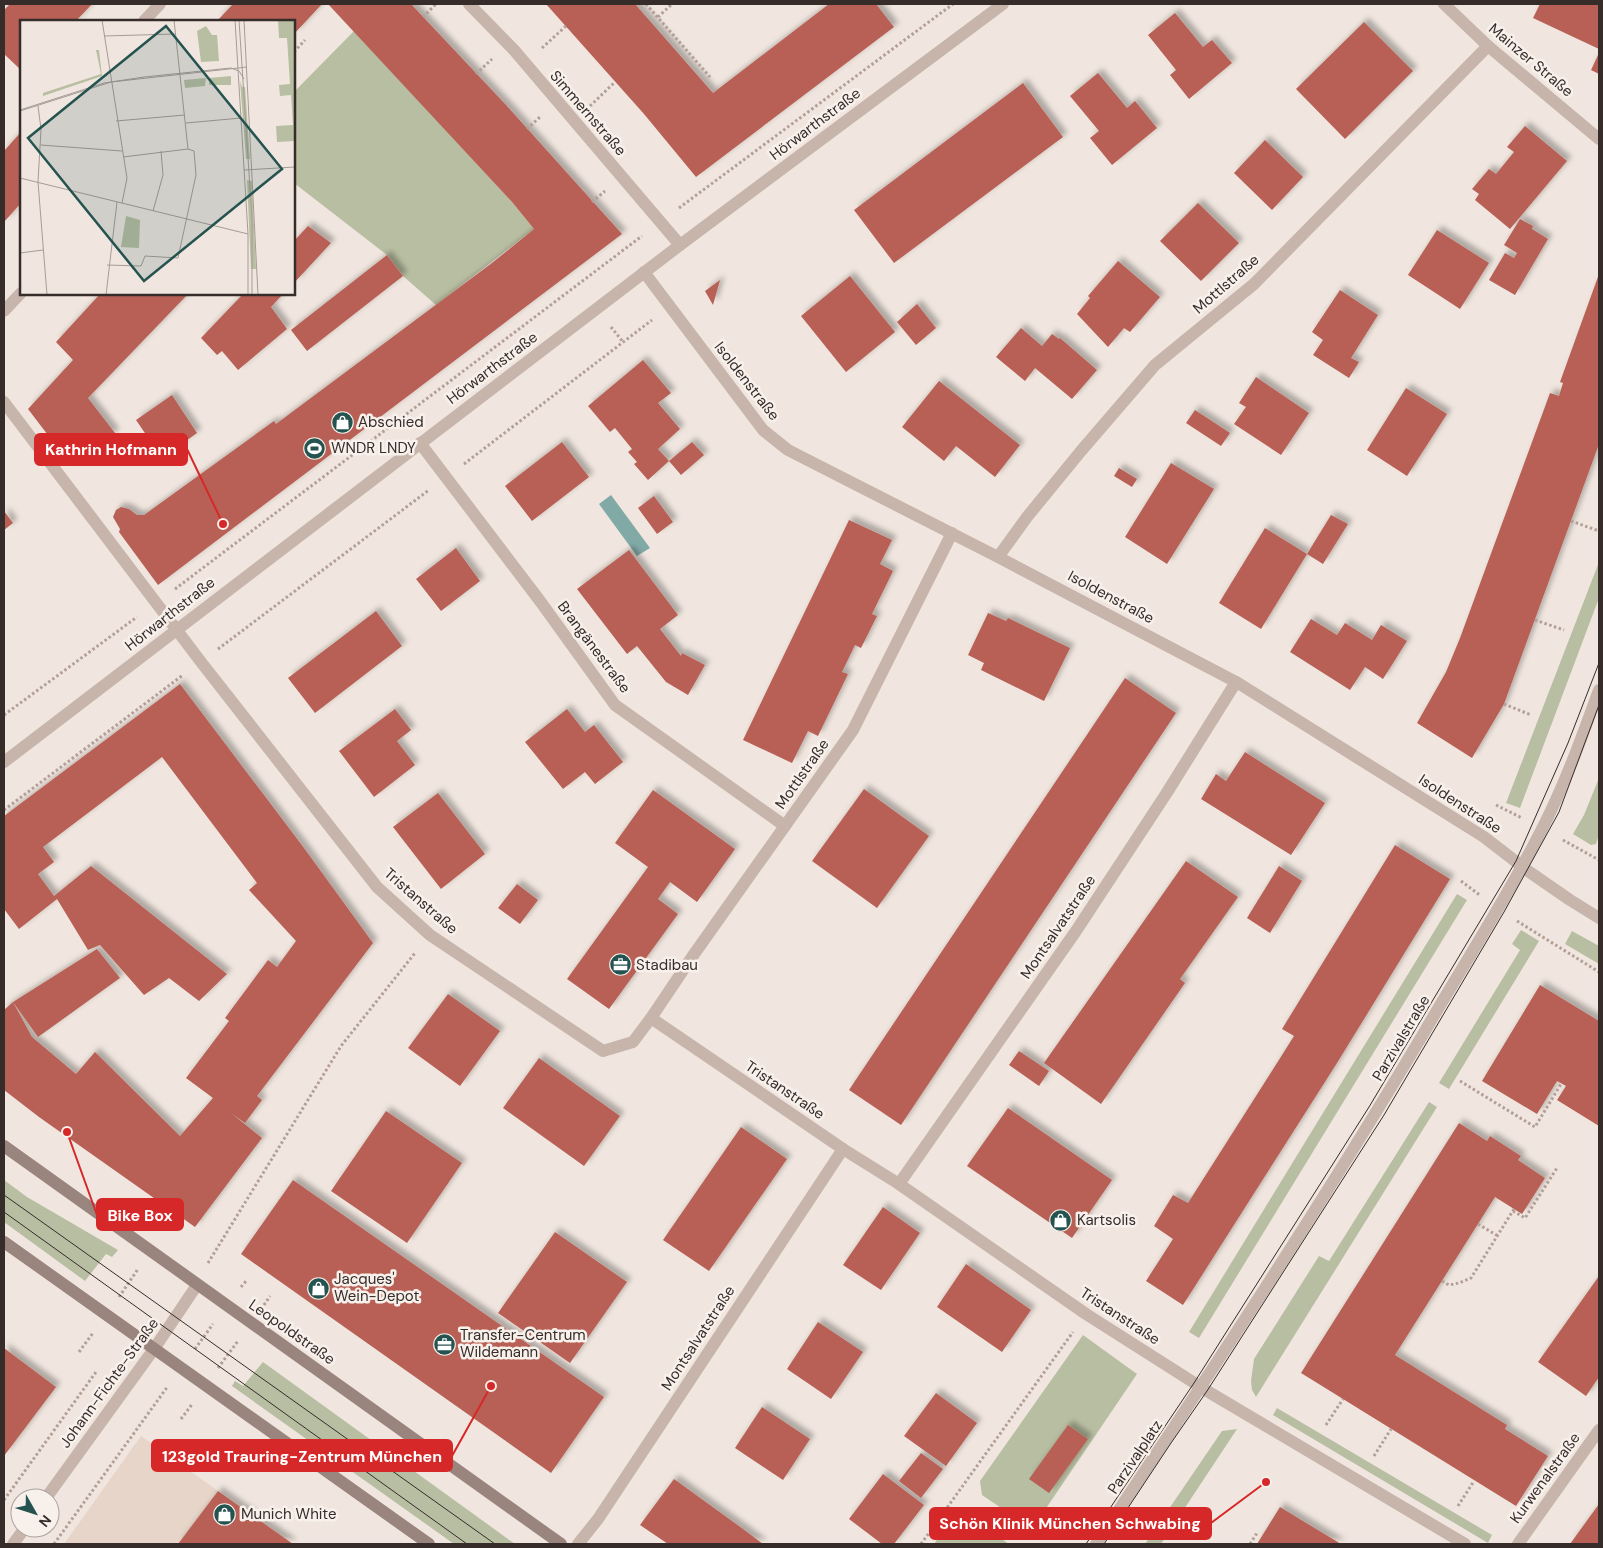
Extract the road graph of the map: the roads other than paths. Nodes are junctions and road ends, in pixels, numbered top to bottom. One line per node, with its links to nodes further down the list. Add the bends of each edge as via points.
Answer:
1 (160, 4): 5 (street)
2 (469, 4): 8 (street, Simmernstraße, via 525,64)
3 (1003, 4): 8 (street, Hörwarthstraße)
4 (1444, 4): 6 (street, Mainzer Straße)
5 (145, 20)
6 (1488, 46): 7 (street, Mainzer Straße); 15 (street, Mottlstraße, via 1254,284 1155,365 1027,517)
7 (1599, 139)
8 (680, 245): 9 (street, Hörwarthstraße)
9 (644, 272): 13 (street, Hörwarthstraße); 14 (street, Isoldenstraße, via 763,430 788,450)
10 (20, 294): 11 (street)
11 (4, 311)
12 (4, 402): 16 (street, Tristanstraße)
13 (420, 442): 16 (street, Hörwarthstraße); 20 (street, Brangänestraße, via 615,705)
14 (952, 533): 15 (street, Isoldenstraße); 20 (street, Mottlstraße, via 853,730)
15 (998, 557): 17 (street, Isoldenstraße)
16 (176, 629): 19 (street, Hörwarthstraße); 23 (street, Tristanstraße, via 377,887 430,935 603,1052 633,1042)
17 (1236, 682): 21 (street, Isoldenstraße, via 1484,837); 26 (street, Montsalvatstraße, via 1076,931)
18 (1599, 690): 21 (street, Parzivalstraße, via 1549,815)
19 (4, 762)
20 (785, 826): 23 (street, Mottlstraße)
21 (1522, 866): 22 (street, Isoldenstraße); 30 (street, Parzivalstraße, via 1376,1112)
22 (1599, 918)
23 (651, 1018): 25 (street, Tristanstraße)
24 (4, 1146): 28 (main road, Leopoldstraße)
25 (843, 1149): 26 (street, Tristanstraße); 35 (street, Montsalvatstraße, via 598,1519)
26 (899, 1184): 30 (street, Tristanstraße, via 1086,1314)
27 (4, 1242): 29 (main road)
28 (197, 1285): 29 (street, Johann-Fichte-Straße); 34 (main road, Leopoldstraße)
29 (154, 1349): 32 (street, Johann-Fichte-Straße); 33 (main road)
30 (1201, 1387): 36 (street, Parzivalplatz); 37 (street, Tristanstraße)
31 (1599, 1430): 38 (street, Kurwenalstraße)
32 (53, 1488)
33 (429, 1544)
34 (561, 1544)
35 (578, 1544)
36 (1096, 1544)
37 (1465, 1544)
38 (1518, 1544)

